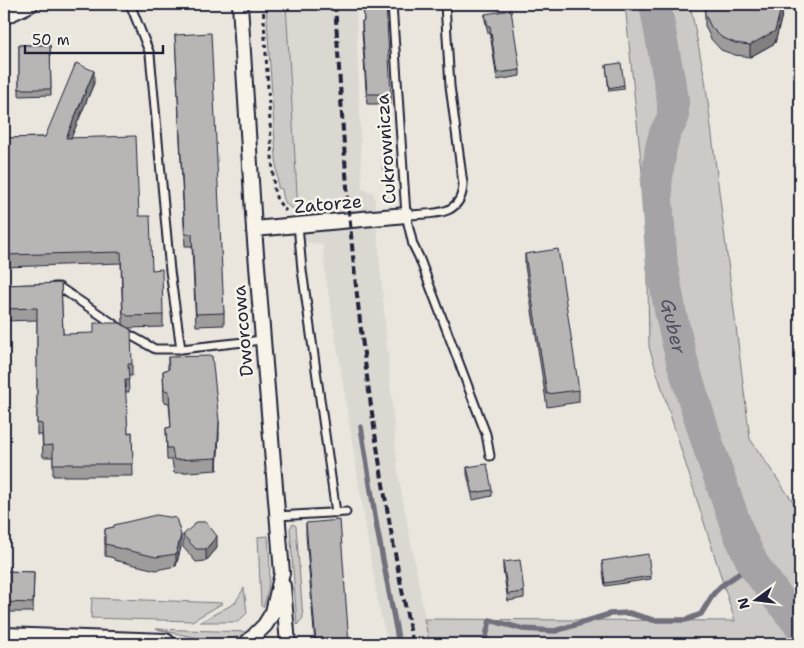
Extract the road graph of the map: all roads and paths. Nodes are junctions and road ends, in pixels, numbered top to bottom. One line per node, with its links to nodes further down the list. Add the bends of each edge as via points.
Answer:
1 (31, 4): 7 (street)
2 (130, 4): 16 (lane, via 150,54 170,271)
3 (240, 4): 13 (street, Dworcowa)
4 (263, 4): 10 (path, via 274,190 279,205)
5 (392, 4): 11 (lane, Cukrownicza)
6 (445, 4): 11 (lane, Cukrownicza, via 462,194 450,210)
7 (4, 17)
8 (383, 166): 9 (path, via 389,191)
9 (382, 204)
10 (289, 212)
11 (406, 215): 12 (street, Zatorze); 17 (lane, via 412,245 486,434)
12 (298, 225): 13 (street, Zatorze); 19 (lane)
13 (254, 229): 15 (street, Dworcowa)
14 (50, 287): 16 (lane, via 59,287 155,349)
15 (262, 340): 16 (lane); 20 (street, Dworcowa)
16 (181, 349)
17 (490, 456)
18 (346, 512): 19 (lane)
19 (336, 513): 20 (lane)
20 (277, 516): 21 (street, Dworcowa)
21 (282, 573): 23 (street); 26 (street, Dworcowa, via 272,612 265,625)
22 (4, 638): 24 (street); 25 (main road)
23 (287, 642)
24 (4, 644)
25 (165, 644)
26 (246, 644)

